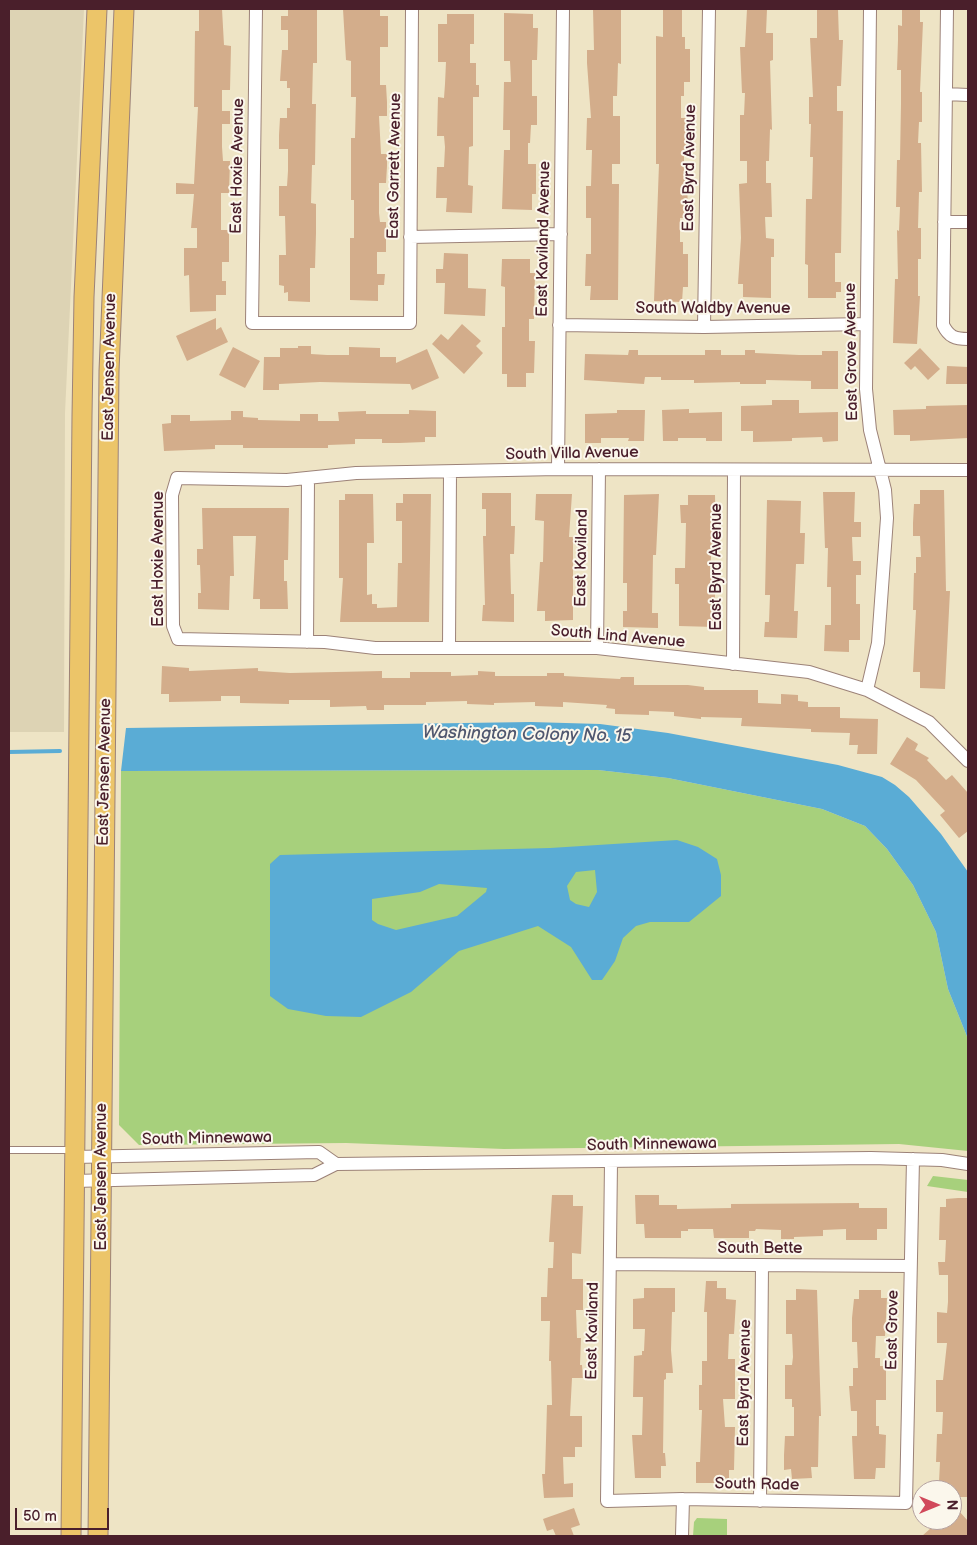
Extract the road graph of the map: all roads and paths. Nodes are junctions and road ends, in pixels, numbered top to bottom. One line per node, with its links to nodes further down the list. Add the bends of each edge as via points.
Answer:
1 (97, 9): 36 (main road, East Jensen Avenue, via 82,396)
2 (124, 9): 37 (main road, East Jensen Avenue, via 109,371)
3 (256, 9): 15 (street, East Hoxie Avenue, via 252,323)
4 (412, 9): 14 (street, East Garrett Avenue)
5 (563, 9): 13 (street, East Kaviland Avenue)
6 (709, 9): 18 (street, East Byrd Avenue)
7 (870, 9): 16 (street, East Grove Avenue)
8 (947, 9): 9 (street)
9 (946, 94): 10 (street); 11 (street)
10 (968, 95)
11 (944, 222): 12 (street); 19 (street, via 943,325 947,334)
12 (968, 222)
13 (561, 234): 14 (street); 17 (street, East Kaviland Avenue)
14 (410, 237): 15 (street, East Garrett Avenue)
15 (410, 323)
16 (866, 324): 18 (street, South Waldby Avenue); 20 (street, East Grove Avenue, via 866,389 870,430)
17 (560, 325): 18 (street, South Waldby Avenue); 22 (street, East Kaviland Avenue)
18 (704, 327)
19 (968, 339)
20 (879, 468): 23 (street, South Villa Avenue); 24 (street, South Villa Avenue); 33 (street, East Grove Avenue, via 887,518 878,643)
21 (599, 469): 22 (street, South Villa Avenue); 24 (street, South Villa Avenue); 31 (street, East Kaviland)
22 (558, 470): 25 (street, South Villa Avenue)
23 (968, 470)
24 (734, 471): 32 (street, East Byrd Avenue)
25 (450, 472): 27 (street, South Villa Avenue, via 356,473); 30 (street)
26 (177, 478): 27 (street, South Villa Avenue); 28 (street, East Hoxie Avenue, via 172,495 173,626)
27 (308, 478): 29 (street)
28 (178, 640): 29 (street, South Lind Avenue)
29 (306, 642): 30 (street, South Lind Avenue, via 375,648)
30 (449, 647): 31 (street, South Lind Avenue)
31 (597, 648): 32 (street, South Lind Avenue)
32 (733, 664): 33 (street, South Lind Avenue, via 809,672)
33 (867, 690): 34 (street, South Lind Avenue, via 929,722)
34 (968, 760)
35 (9, 1150): 36 (lane)
36 (74, 1154): 37 (street, South Minnewawa); 43 (main road, East Jensen Avenue)
37 (102, 1157): 40 (street, South Minnewawa, via 319,1152); 42 (main road, East Jensen Avenue)
38 (913, 1159): 39 (street, South Minnewawa); 41 (street, South Minnewawa); 46 (street, East Grove)
39 (611, 1162): 40 (street, South Minnewawa); 44 (street, East Kaviland)
40 (336, 1164): 42 (street, South Minnewawa, via 314,1175)
41 (968, 1164)
42 (102, 1180): 43 (street, South Minnewawa); 52 (main road, East Jensen Avenue)
43 (74, 1181): 51 (main road, East Jensen Avenue)
44 (610, 1264): 45 (street, South Bette); 48 (street, East Kaviland)
45 (762, 1265): 46 (street, South Bette); 49 (street, East Byrd Avenue)
46 (910, 1266): 50 (street, East Grove)
47 (683, 1499): 48 (street, South Rade); 49 (street, South Rade); 53 (street)
48 (607, 1501)
49 (760, 1501): 50 (street, South Rade)
50 (906, 1503)
51 (71, 1536)
52 (98, 1536)
53 (682, 1536)

